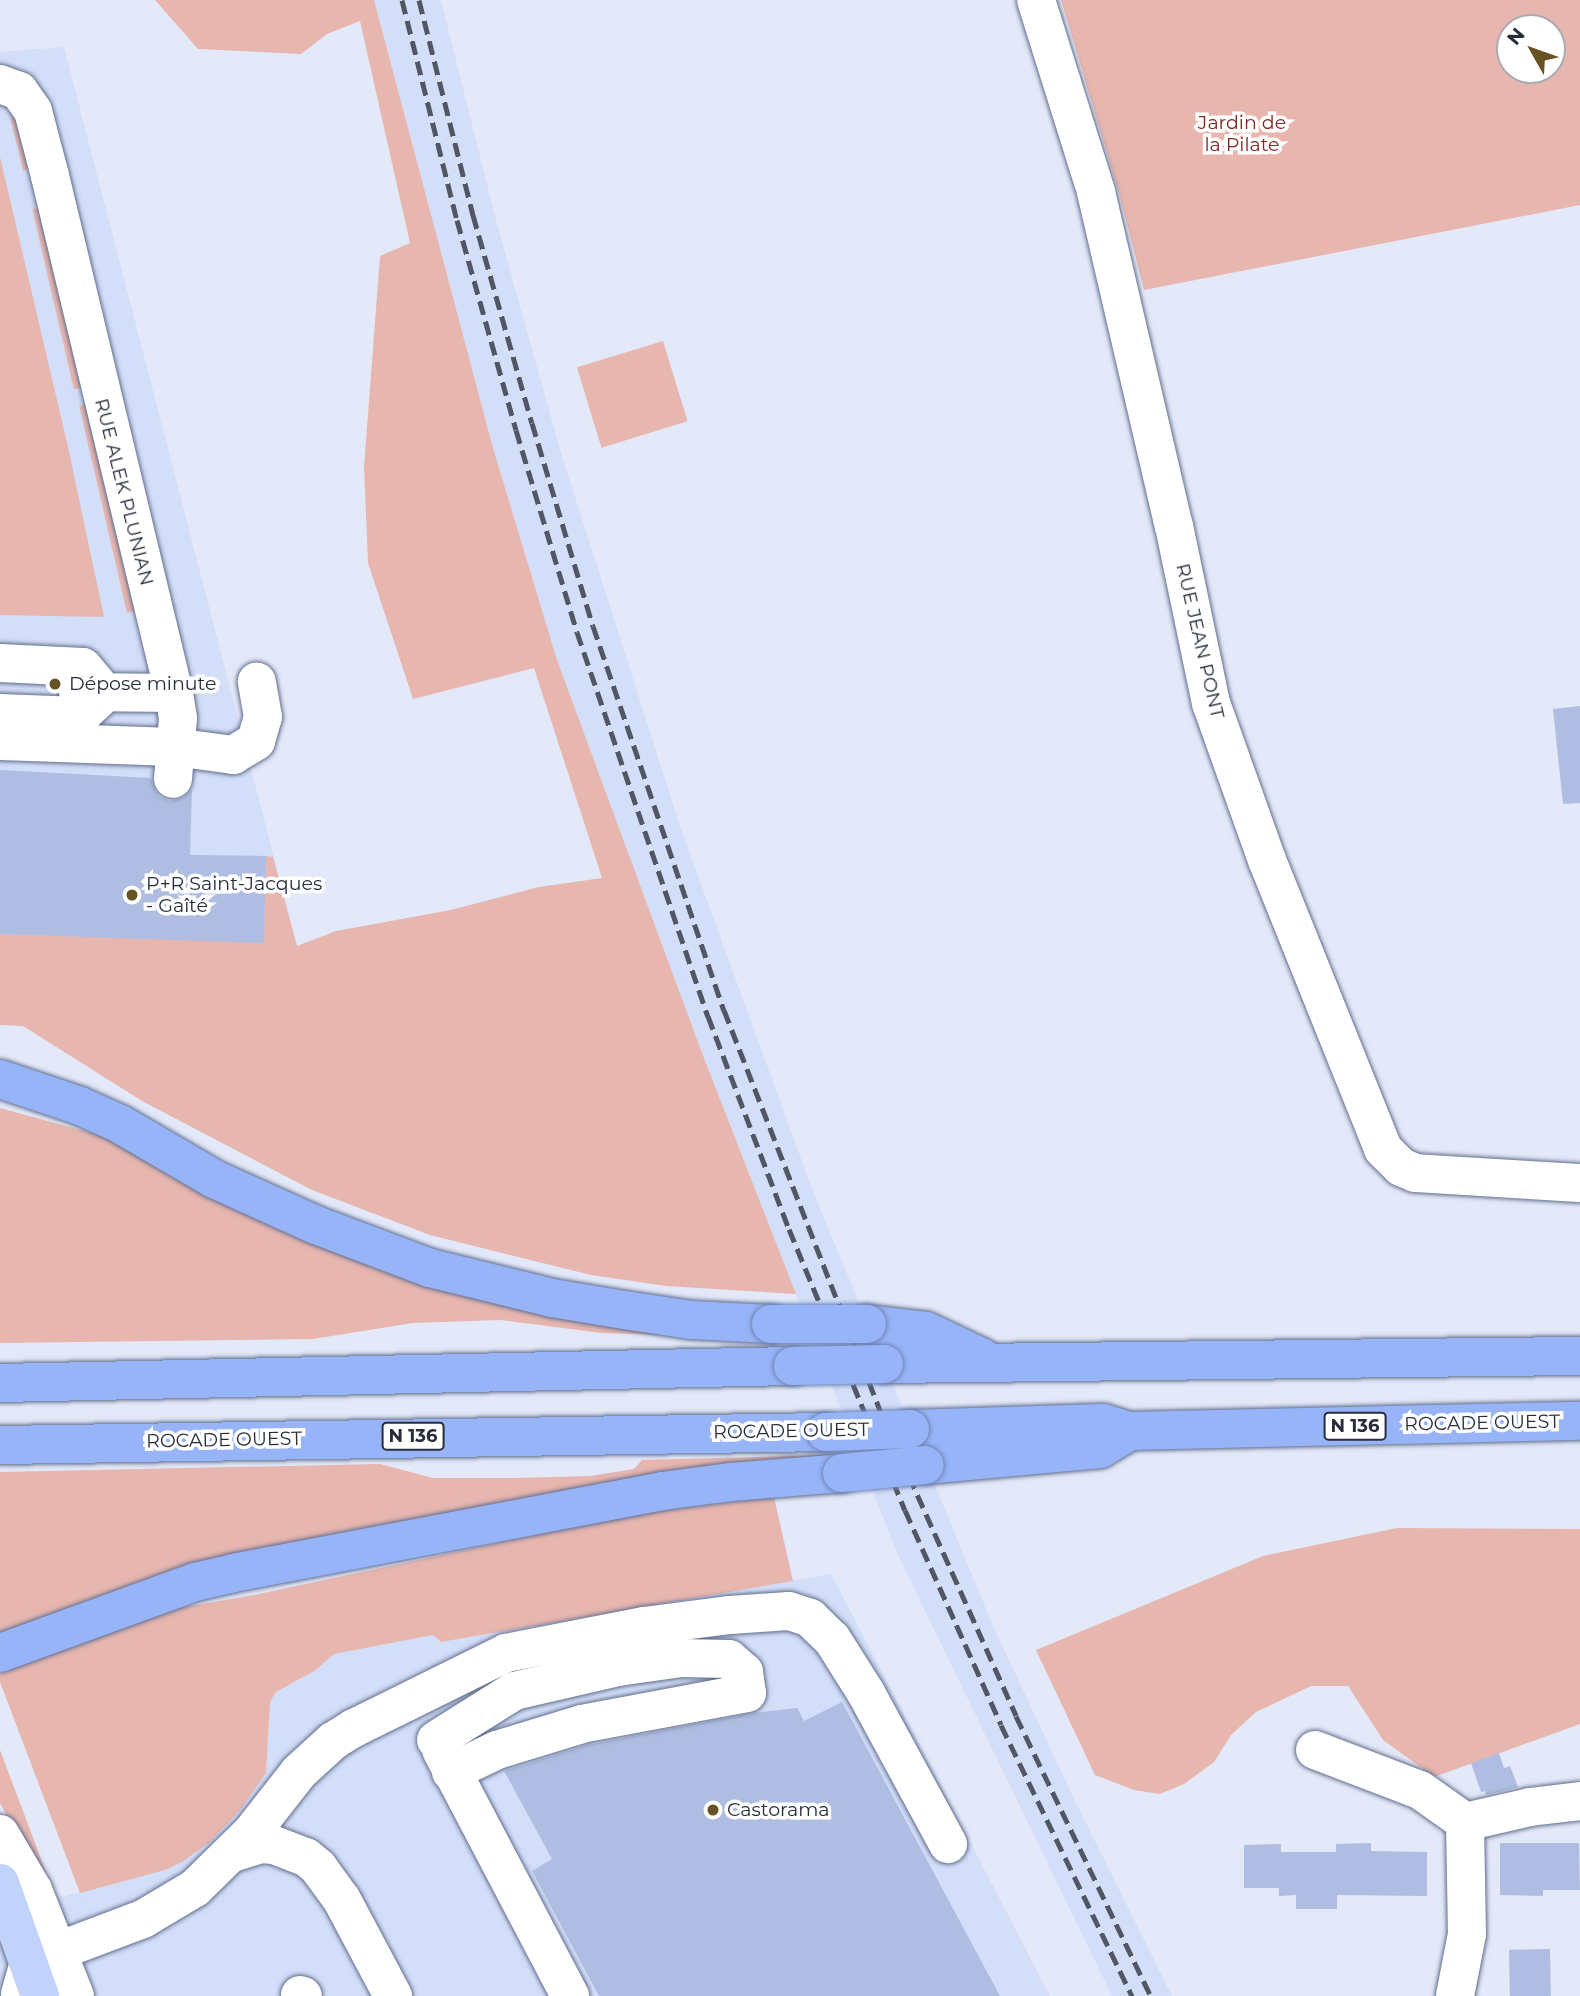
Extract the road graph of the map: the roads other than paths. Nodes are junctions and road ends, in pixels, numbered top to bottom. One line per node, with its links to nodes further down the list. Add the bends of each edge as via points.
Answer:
1 (1036, 0): 12 (street, RUE JEAN PONT, via 1096,192 1211,703 1267,860 1383,1149 1401,1167 1415,1173)
2 (0, 84): 7 (street, RUE ALEK PLUNIAN, via 19,91 33,111)
3 (0, 663): 6 (street, via 83,667)
4 (257, 682): 10 (street, via 262,717 256,741 233,755)
5 (0, 690): 6 (street)
6 (105, 692): 7 (street); 8 (street, via 80,716)
7 (174, 693): 10 (street, RUE ALEK PLUNIAN, via 178,718)
8 (0, 713)
9 (0, 741): 10 (street, via 93,760)
10 (174, 763)
11 (0, 1079): 14 (highway, bridge, via 80,1106 214,1179 327,1230 430,1268 552,1298 692,1320 867,1324 926,1332)
12 (1580, 1183)
13 (1580, 1356): 14 (highway)
14 (991, 1362): 15 (highway, bridge)
15 (0, 1383)
16 (1580, 1421): 17 (highway, ROCADE OUEST / N 136)
17 (1130, 1431): 18 (highway, ROCADE OUEST / N 136, bridge, via 1103,1423); 19 (highway, bridge, via 1100,1450 662,1491 233,1573 195,1582)
18 (0, 1445)
19 (0, 1653)
20 (372, 1720): 22 (street, via 401,1715 415,1721); 26 (street, via 506,1653 644,1626 789,1611 810,1618 832,1639); 27 (street, via 332,1741 310,1762)
21 (1315, 1750): 24 (street, via 1420,1790)
22 (444, 1756): 22 (street, via 514,1691 681,1658 729,1659 744,1672 747,1693 582,1724 497,1750); 32 (street)
23 (1580, 1801): 24 (street)
24 (1465, 1822): 33 (street, via 1467,1934)
25 (0, 1834): 29 (street, via 33,1890)
26 (948, 1844)
27 (233, 1853): 29 (street, via 169,1905); 31 (street, via 274,1845 306,1857 318,1867 342,1900)
28 (0, 1883): 29 (main road)
29 (29, 1969): 30 (street)
30 (75, 1996)
31 (393, 1996)
32 (570, 1996)
33 (1455, 1996)

